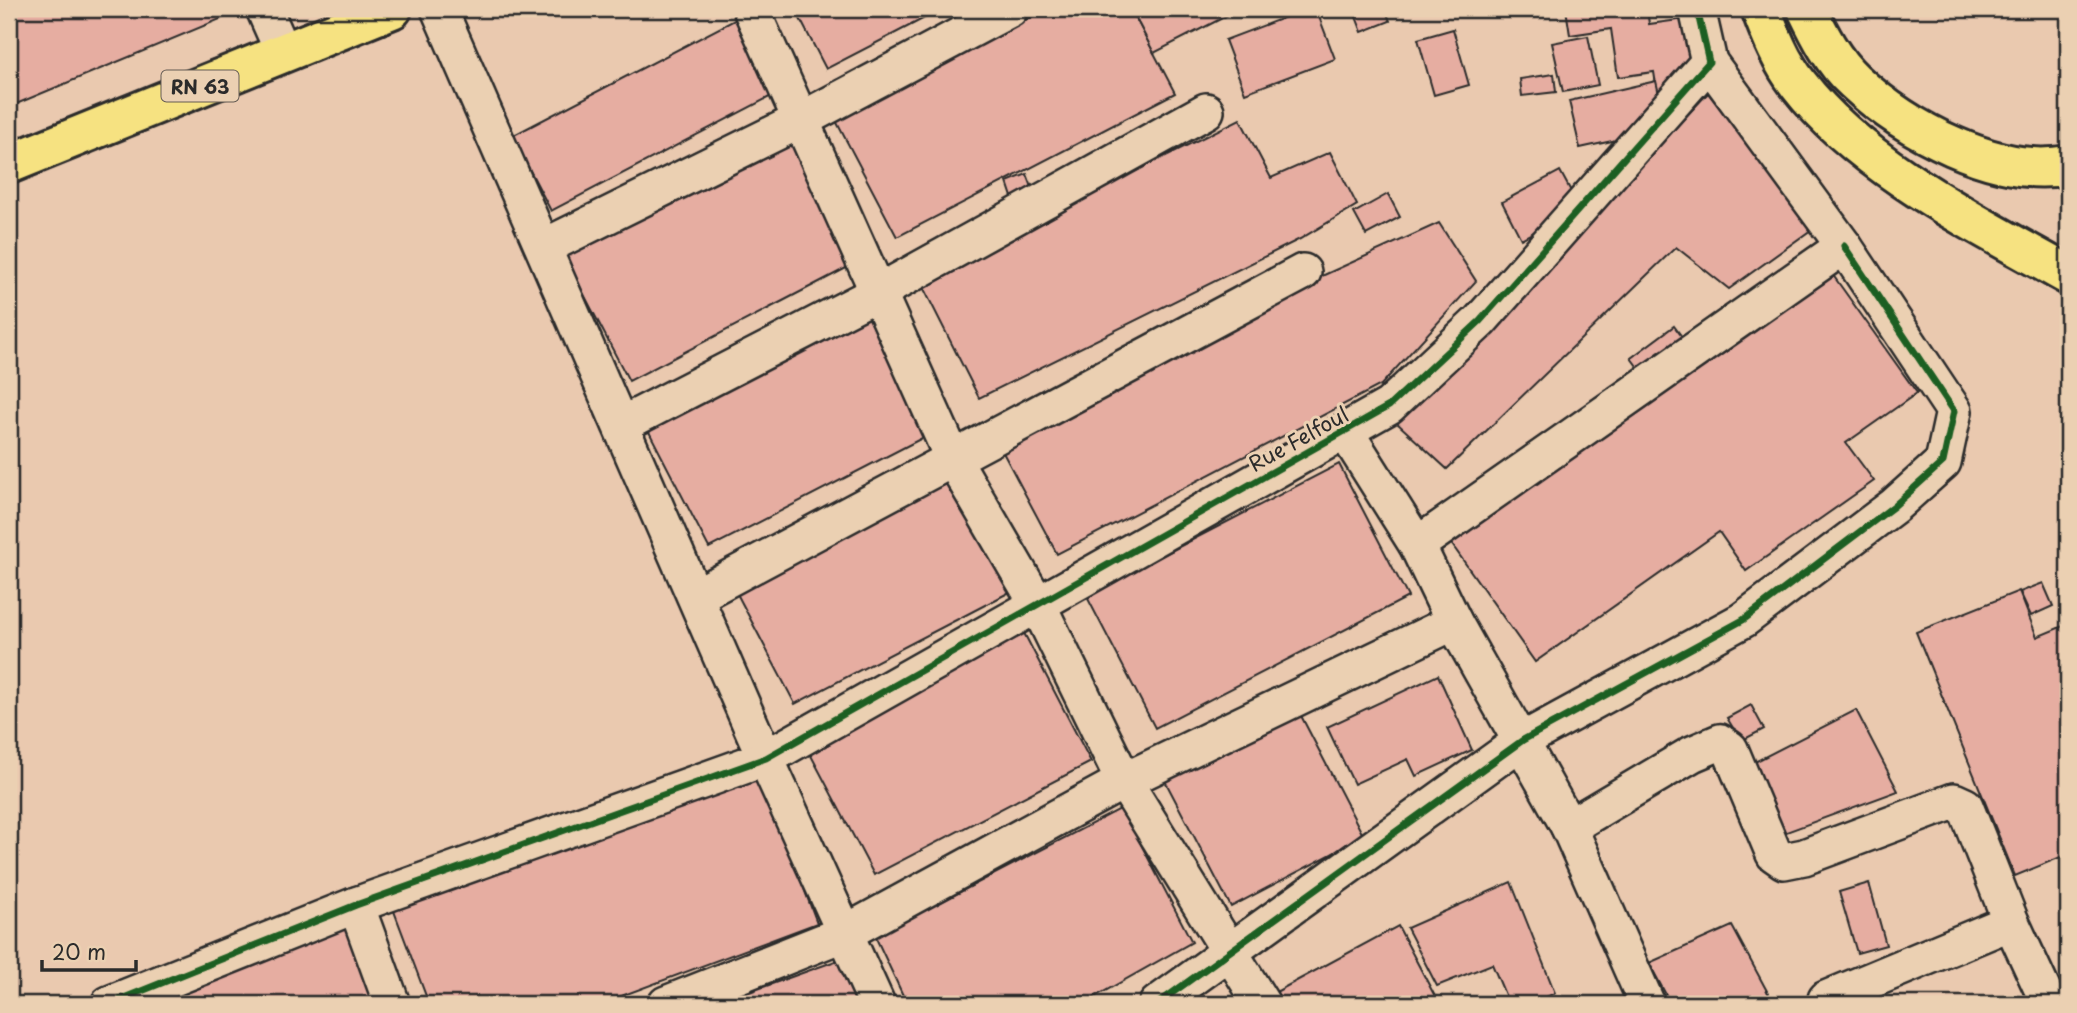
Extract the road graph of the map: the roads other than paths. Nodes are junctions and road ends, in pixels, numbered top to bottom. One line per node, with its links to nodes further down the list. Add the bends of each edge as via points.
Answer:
1 (264, 9): 9 (street)
2 (392, 9): 9 (main road, RN 63)
3 (439, 9): 16 (street)
4 (751, 9): 12 (street)
5 (1010, 9): 12 (street)
6 (1697, 9): 10 (street)
7 (1761, 9): 18 (main road, via 1779,54 1798,85 1831,121 1927,191)
8 (1807, 9): 14 (main road, via 1822,40 1853,80 1937,139 2003,164 2050,169)
9 (283, 52): 13 (main road, RN 63)
10 (1709, 62): 15 (street); 21 (street, Rue Felfoul, via 1480,321 1389,406)
11 (1206, 111): 19 (street)
12 (801, 120): 16 (street); 19 (street)
13 (9, 164)
14 (2068, 165)
15 (1844, 246): 23 (street); 27 (street, via 1954,411 1943,462 1894,506 1743,620)
16 (544, 247): 20 (street)
17 (1303, 272): 22 (street)
18 (2068, 275)
19 (877, 293): 20 (street); 22 (street)
20 (621, 425): 24 (street)
21 (1345, 431): 23 (street); 25 (street, Rue Felfoul)
22 (953, 457): 24 (street); 25 (street)
23 (1417, 545): 26 (street)
24 (696, 596): 28 (street)
25 (1038, 605): 28 (street, Rue Felfoul); 29 (street)
26 (1454, 622): 27 (street); 29 (street)
27 (1523, 740): 30 (street); 34 (street)
28 (766, 758): 31 (street, Rue Felfoul); 33 (street)
29 (1124, 781): 33 (street); 34 (street)
30 (1569, 827): 32 (street, via 1720,742 1730,749 1773,854 1784,860 1804,857 1954,801 1965,806); 42 (street)
31 (356, 905): 36 (street, Rue Felfoul); 37 (street)
32 (2011, 922): 35 (street); 43 (street)
33 (845, 933): 38 (street); 39 (street)
34 (1231, 949): 40 (street); 41 (street)
35 (1826, 999)
36 (109, 1004)
37 (392, 1004)
38 (666, 1004)
39 (877, 1004)
40 (1157, 1004)
41 (1262, 1004)
42 (1647, 1004)
43 (2049, 1004)

